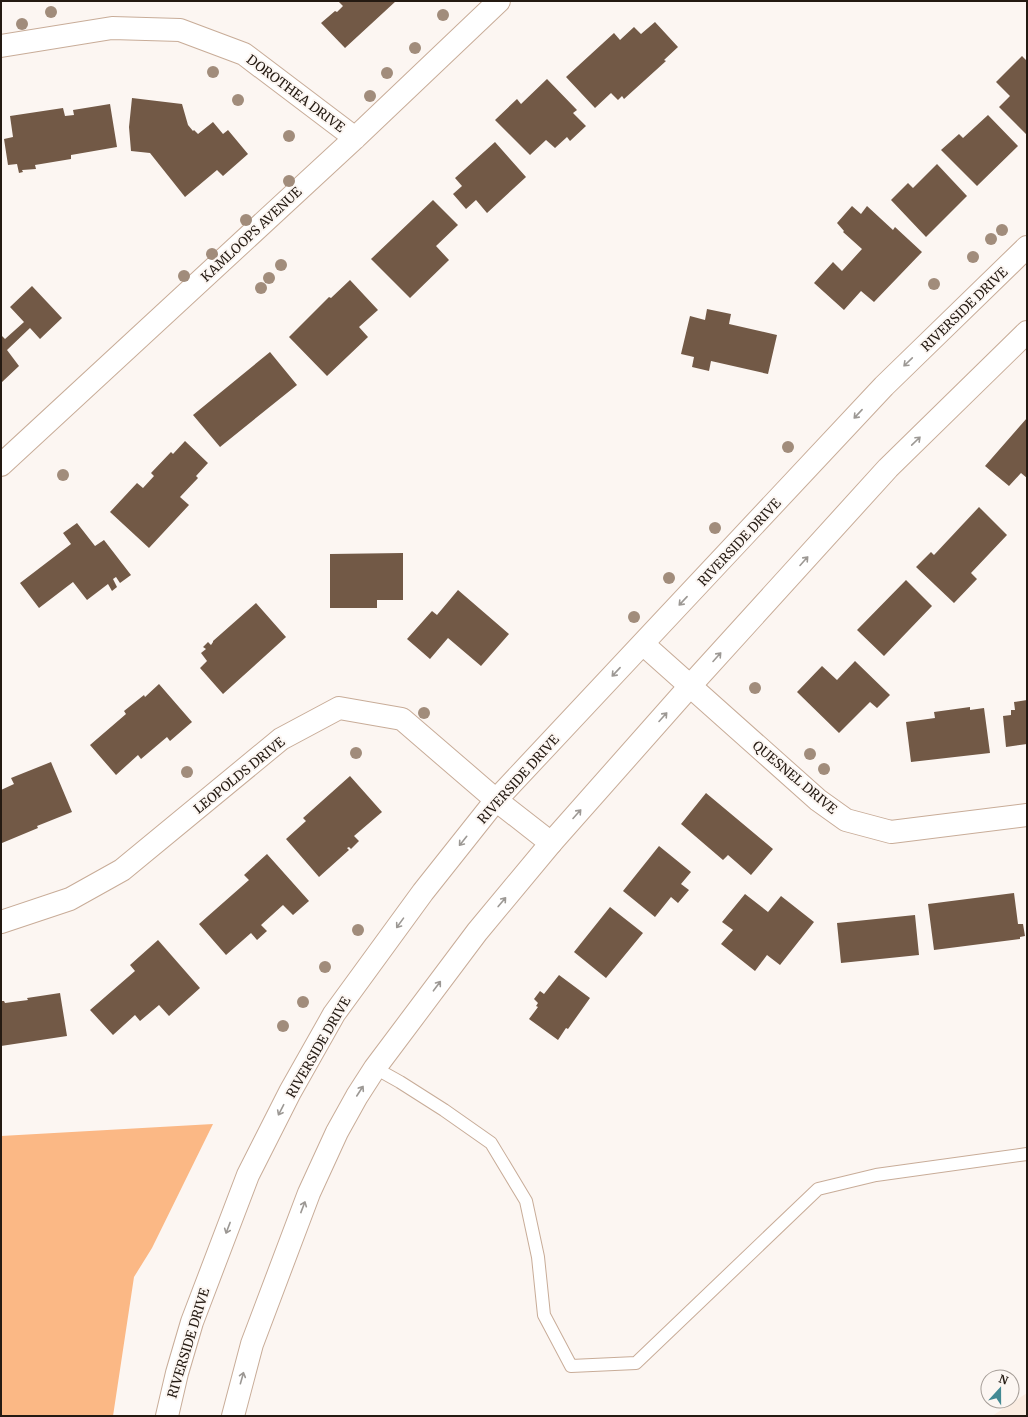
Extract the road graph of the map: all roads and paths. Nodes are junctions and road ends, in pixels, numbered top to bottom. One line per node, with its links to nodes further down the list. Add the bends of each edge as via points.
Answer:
1 (499, 1): 3 (main road, KAMLOOPS AVENUE)
2 (1, 46): 3 (main road, DOROTHEA DRIVE, via 112,28 180,30 244,54)
3 (355, 138): 6 (main road, KAMLOOPS AVENUE)
4 (1027, 248): 7 (main road, RIVERSIDE DRIVE, one-way to 7, via 884,386)
5 (1027, 332): 8 (main road, one-way to 5, via 888,468)
6 (1, 465)
7 (643, 644): 8 (main road, QUESNEL DRIVE); 9 (main road, RIVERSIDE DRIVE, one-way to 9)
8 (690, 686): 10 (main road, QUESNEL DRIVE, via 818,800 846,820 891,832); 11 (main road, one-way to 8)
9 (496, 800): 11 (main road, LEOPOLDS DRIVE); 12 (main road, LEOPOLDS DRIVE, via 402,719 339,708 282,739 122,870 70,899); 15 (main road, RIVERSIDE DRIVE, one-way to 15, via 423,892 334,1014 290,1092 248,1175 192,1322)
10 (1027, 815)
11 (551, 843): 13 (main road, one-way to 11, via 477,932)
12 (1, 922)
13 (375, 1068): 14 (lane, via 444,1110 491,1143 526,1201 538,1257 544,1315 571,1366 636,1363 818,1189 876,1175); 16 (main road, one-way to 13, via 252,1344 309,1193 337,1132)
14 (1027, 1154)
15 (167, 1416)
16 (232, 1416)

